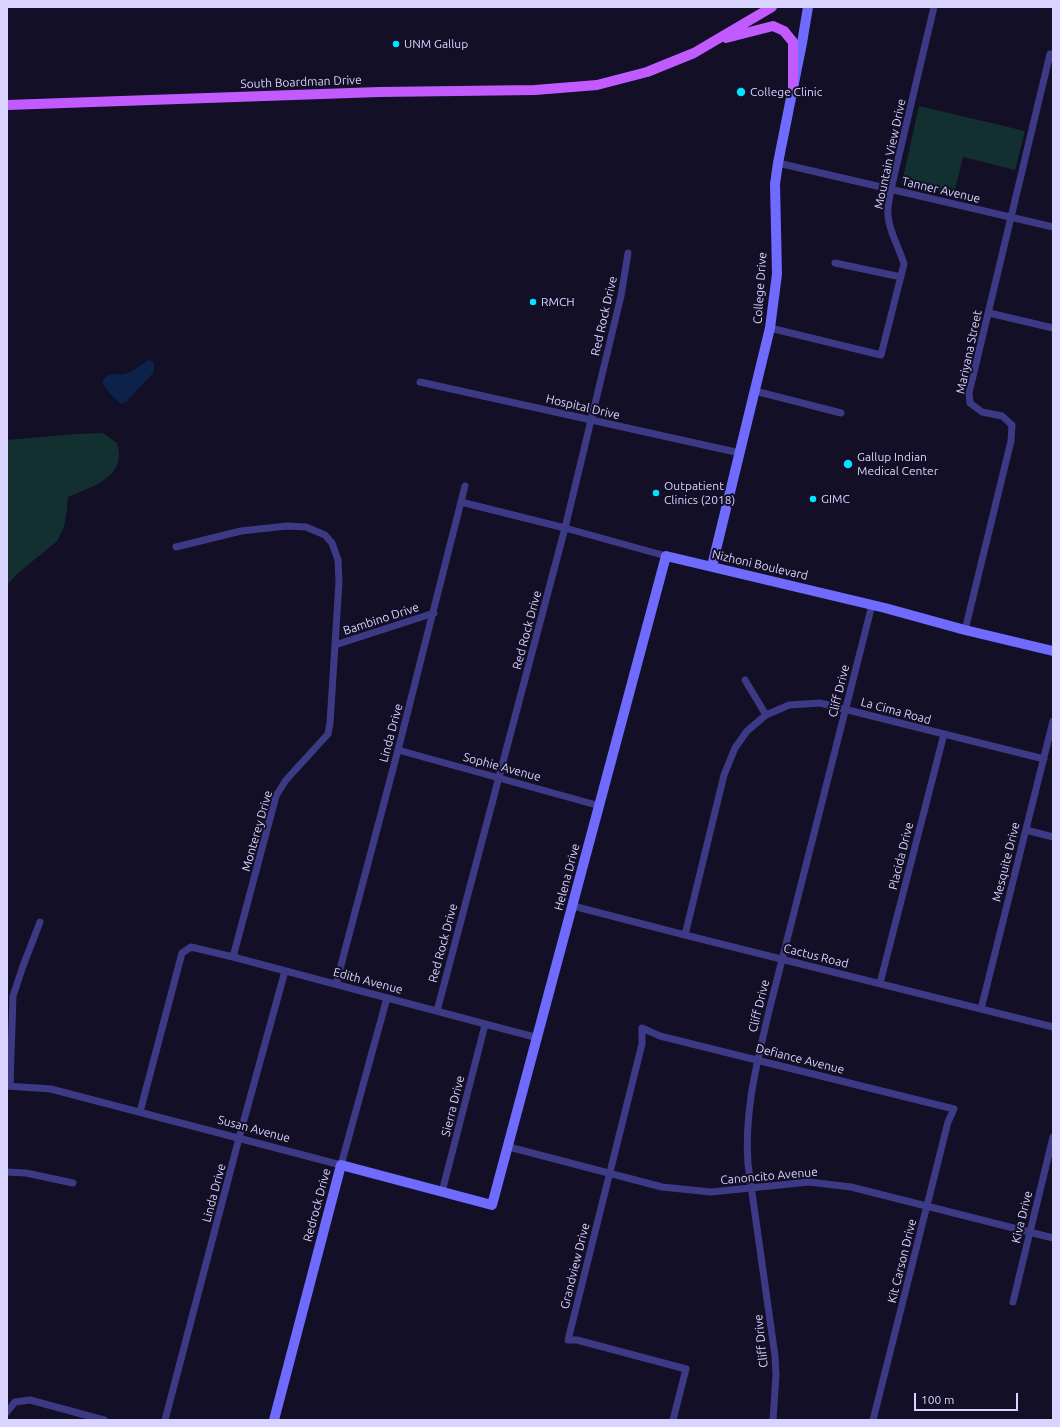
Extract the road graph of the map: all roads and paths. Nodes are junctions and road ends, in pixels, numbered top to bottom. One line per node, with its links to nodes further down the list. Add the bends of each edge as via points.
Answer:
1 (772, 7): 4 (main road, South Boardman Drive)
2 (808, 7): 6 (main road, College Drive)
3 (934, 7): 9 (street, Mountain View Drive)
4 (714, 41): 6 (main road, via 773,26 784,31 793,42); 7 (main road, South Boardman Drive, via 694,53 647,72 597,85 535,90 379,92)
5 (1050, 54): 10 (street, Mariyana Street)
6 (793, 87): 8 (main road, College Drive)
7 (7, 105)
8 (778, 163): 9 (street, Tanner Avenue); 16 (main road, College Drive, via 775,184 776,274)
9 (891, 189): 10 (street, Tanner Avenue); 14 (street, Mountain View Drive, via 888,214 890,229 904,264)
10 (1011, 218): 11 (street, Tanner Avenue); 15 (street, Mariyana Street)
11 (1053, 227)
12 (628, 253): 21 (street, Red Rock Drive, via 621,296)
13 (835, 262): 14 (street)
14 (900, 277): 16 (street, Mountain View Drive, via 881,355)
15 (989, 313): 17 (street); 31 (street, Mariyana Street, via 969,393 970,403 982,412 1002,416 1012,425 1011,441)
16 (770, 328): 19 (main road, College Drive)
17 (1053, 328)
18 (420, 382): 21 (street, Hospital Drive)
19 (755, 391): 20 (street); 22 (main road, College Drive)
20 (840, 413)
21 (590, 420): 22 (street, Hospital Drive); 25 (street, Red Rock Drive)
22 (740, 453): 28 (main road, College Drive)
23 (465, 486): 24 (street, Linda Drive)
24 (461, 502): 25 (street, Nizhoni Boulevard); 30 (street, Linda Drive)
25 (565, 528): 27 (street, Nizhoni Boulevard); 41 (street, Red Rock Drive)
26 (176, 547): 32 (street, Monterey Drive, via 242,531 287,526 306,527 325,535 332,543 338,560)
27 (666, 556): 28 (main road, Nizhoni Boulevard); 42 (main road, Helena Drive)
28 (712, 566): 29 (main road, Nizhoni Boulevard)
29 (872, 605): 31 (main road, Nizhoni Boulevard); 35 (street, Cliff Drive)
30 (434, 613): 32 (street, Bambino Drive); 39 (street, Linda Drive)
31 (965, 630): 33 (main road, Nizhoni Boulevard)
32 (335, 645): 48 (street, Monterey Drive, via 328,734 286,780 276,796)
33 (1053, 651)
34 (745, 680): 36 (street)
35 (846, 709): 36 (street, La Cima Road, via 820,703 789,705); 38 (street, La Cima Road); 49 (street, Cliff Drive)
36 (766, 715): 47 (street, La Cima Road, via 747,731 735,748 724,775)
37 (1053, 721): 40 (street, Mesquite Drive)
38 (944, 734): 40 (street, La Cima Road); 52 (street, Placida Drive)
39 (398, 750): 41 (street, Sophie Avenue); 51 (street, Linda Drive)
40 (1044, 758): 43 (street, Mesquite Drive)
41 (499, 778): 42 (street, Sophie Avenue); 55 (street, Red Rock Drive)
42 (600, 806): 45 (main road, Helena Drive)
43 (1026, 830): 44 (street); 54 (street, Mesquite Drive)
44 (1053, 837)
45 (573, 906): 47 (street, Cactus Road); 59 (main road, Helena Drive)
46 (40, 922): 61 (street, via 13,996)
47 (685, 935): 49 (street, Cactus Road)
48 (233, 957): 50 (street, Edith Avenue); 63 (street, Edith Avenue, via 191,947 182,953)
49 (783, 959): 52 (street, Cactus Road); 60 (street, Cliff Drive)
50 (285, 971): 51 (street, Edith Avenue); 65 (street, Linda Drive)
51 (336, 984): 53 (street, Edith Avenue)
52 (880, 984): 54 (street, Cactus Road)
53 (387, 998): 55 (street, Edith Avenue); 67 (street, Redrock Drive)
54 (981, 1009): 57 (street, Cactus Road)
55 (437, 1011): 56 (street, Edith Avenue)
56 (485, 1025): 59 (street, Edith Avenue); 72 (street, Sierra Drive)
57 (1053, 1027)
58 (642, 1028): 60 (street, Defiance Avenue, via 660,1036); 69 (street, Grandview Drive, via 642,1044)
59 (538, 1038): 66 (main road, Helena Drive)
60 (757, 1060): 62 (street, Defiance Avenue); 71 (street, Cliff Drive, via 747,1127 748,1164)
61 (9, 1086): 63 (street, Susan Avenue, via 51,1090)
62 (954, 1109): 74 (street, Kit Carson Drive, via 948,1122)
63 (140, 1112): 65 (street, Susan Avenue)
64 (1053, 1137): 75 (street, Kiva Drive)
65 (239, 1138): 67 (street, Susan Avenue); 80 (street, Linda Drive)
66 (509, 1147): 69 (street, Canoncito Avenue); 73 (main road, Helena Drive)
67 (341, 1165): 72 (main road, Susan Avenue); 81 (main road, Redrock Drive)
68 (7, 1172): 70 (street, via 26,1173)
69 (610, 1174): 71 (street, Canoncito Avenue, via 662,1187 711,1192); 82 (street, Grandview Drive, via 568,1340 577,1340 686,1369)
70 (74, 1183)
71 (752, 1187): 74 (street, Canoncito Avenue, via 820,1182); 83 (street, Cliff Drive, via 775,1356)
72 (442, 1192): 73 (main road, Susan Avenue)
73 (492, 1205)
74 (927, 1205): 75 (street, Canoncito Avenue); 84 (street, Kit Carson Drive)
75 (1030, 1232): 76 (street, Canoncito Avenue); 77 (street, Kiva Drive)
76 (1053, 1238)
77 (1013, 1302)
78 (7, 1412): 79 (street, via 15,1402 30,1400)
79 (104, 1420)
80 (165, 1420)
81 (274, 1420)
82 (673, 1420)
83 (773, 1420)
84 (873, 1420)

